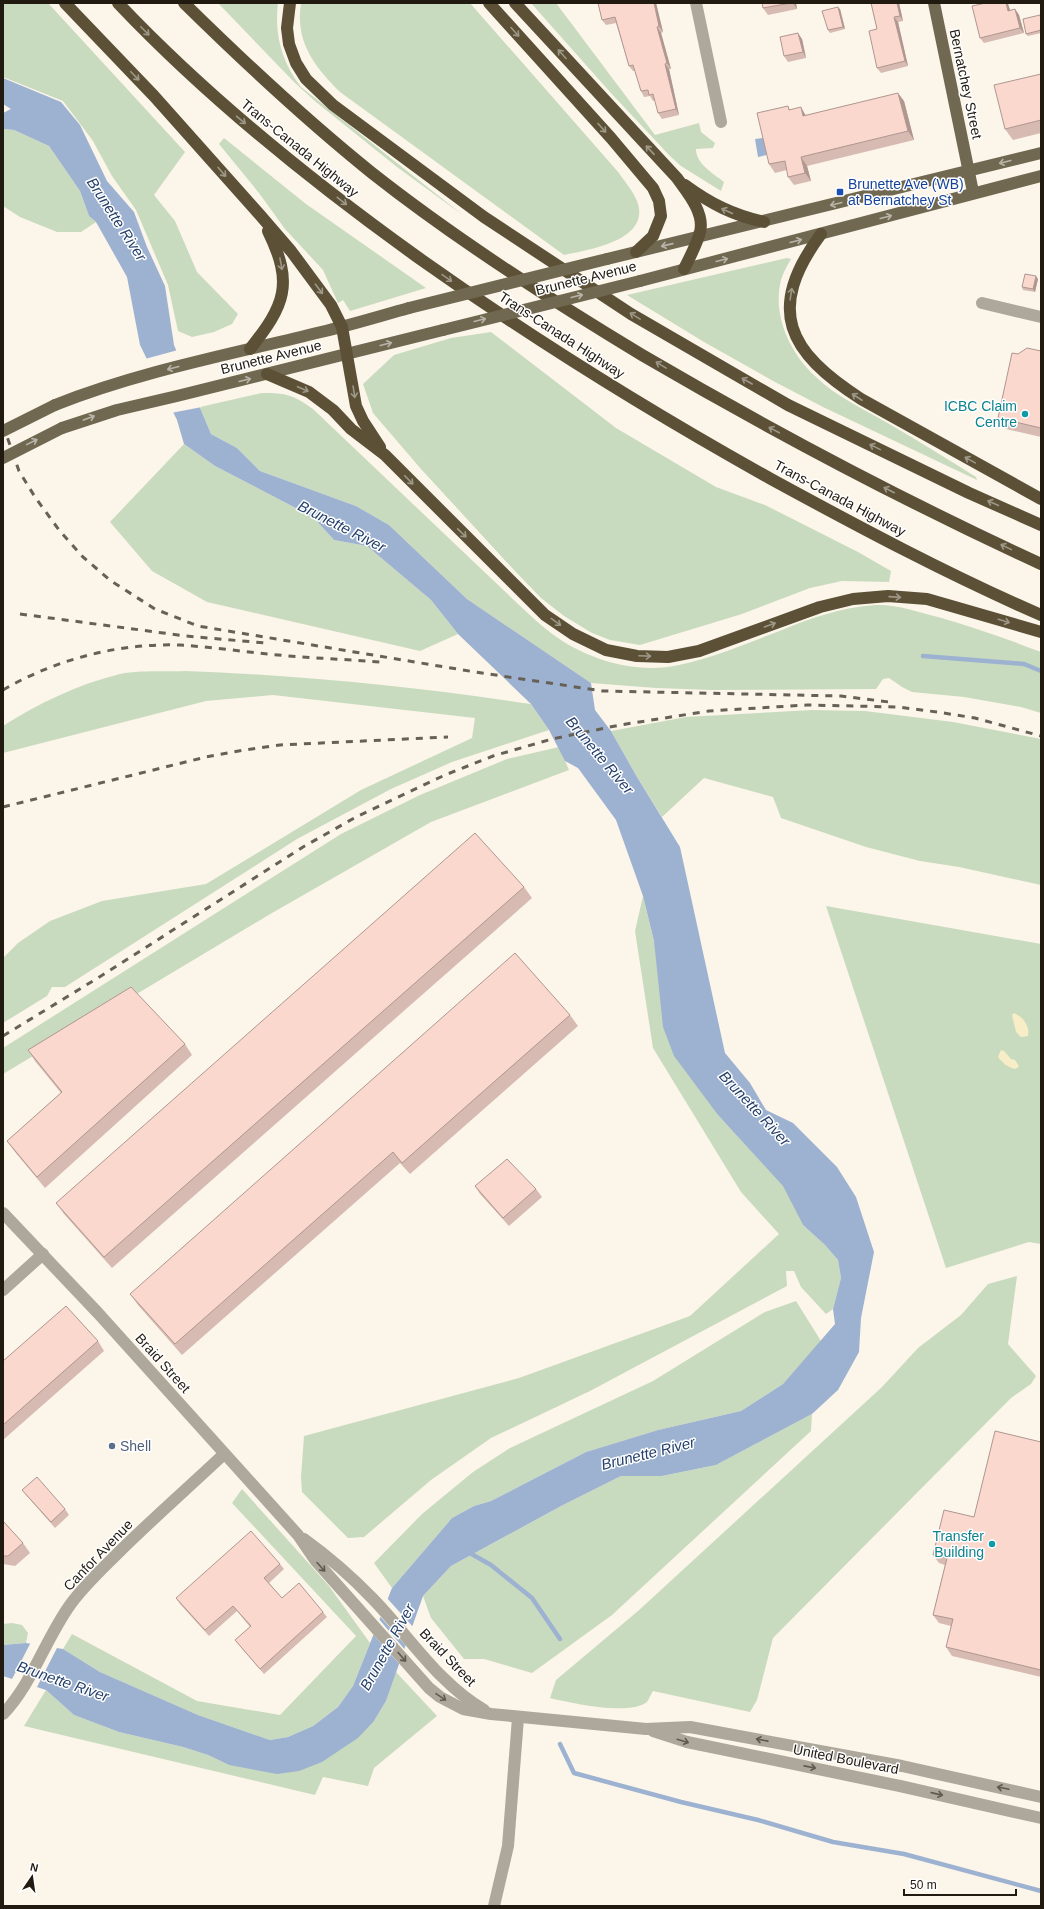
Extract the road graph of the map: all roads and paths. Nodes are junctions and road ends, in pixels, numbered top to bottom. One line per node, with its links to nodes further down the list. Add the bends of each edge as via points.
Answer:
1 (65, 3): 15 (highway, one-way to 15, via 154,96)
2 (118, 3): 33 (highway, Trans-Canada Highway, one-way to 33, via 181,67 289,161 451,281 540,341 649,409 809,499 898,546)
3 (184, 3): 32 (highway, Trans-Canada Highway, one-way to 3, via 890,491 764,425 586,321 505,268 373,173 239,58)
4 (290, 3): 31 (highway, one-way to 4, via 788,404 631,314 484,217 333,105 306,79 296,63 289,44 287,28)
5 (489, 3): 19 (highway, one-way to 19, via 653,188 662,216 653,236)
6 (515, 3): 13 (highway, one-way to 6)
7 (696, 3): 9 (street)
8 (934, 3): 11 (main road, Bernatchey Street)
9 (721, 122)
10 (1041, 153): 11 (main road, Brunette Avenue, one-way to 11)
11 (969, 171): 14 (main road, Bernatchey Street); 16 (main road, Brunette Avenue, one-way to 16)
12 (1041, 176): 14 (main road, Brunette Avenue)
13 (677, 178): 16 (highway, one-way to 13, via 743,218 721,208); 18 (highway, via 700,217)
14 (973, 192): 17 (main road, Brunette Avenue, one-way to 14)
15 (260, 215): 23 (highway, one-way to 23, via 291,251 331,305); 24 (highway, one-way to 24, via 280,257 283,292 278,311)
16 (764, 222): 18 (main road, Brunette Avenue)
17 (821, 234): 20 (main road, Brunette Avenue, one-way to 17); 30 (highway, one-way to 17, via 861,399 818,368 807,355 793,328 790,296 800,267)
18 (698, 238): 19 (main road, Brunette Avenue, one-way to 19); 20 (highway)
19 (636, 252): 23 (main road, Brunette Avenue, bridge)
20 (684, 269): 25 (main road, Brunette Avenue, one-way to 20, bridge)
21 (982, 303): 22 (street)
22 (1041, 317)
23 (342, 327): 24 (main road, Brunette Avenue); 25 (highway)
24 (250, 349): 27 (main road, Brunette Avenue, one-way to 27, bridge, via 106,387 55,405)
25 (348, 353): 26 (main road, Brunette Avenue); 28 (highway, one-way to 28, via 356,406)
26 (267, 374): 28 (highway, one-way to 28, via 309,392); 29 (main road, Brunette Avenue, one-way to 26, bridge, via 62,428 117,410)
27 (3, 431)
28 (385, 455): 34 (highway, one-way to 34, via 545,615 573,634 606,650 637,656 668,657 699,651 820,607 853,598 888,596 927,599)
29 (3, 458)
30 (1041, 499)
31 (1041, 525)
32 (1041, 564)
33 (1041, 614)
34 (1041, 632)
35 (3, 1213): 36 (street, Braid Street)
36 (43, 1254): 37 (street); 38 (street, Braid Street)
37 (3, 1290)
38 (224, 1454): 39 (street, Braid Street); 40 (street, Canfor Avenue, via 83,1588 49,1638 24,1686)
39 (298, 1535): 41 (street, Braid Street, via 323,1553 373,1599 453,1688); 41 (street, Braid Street, one-way to 41, via 315,1560 429,1688 463,1709)
40 (3, 1714)
41 (492, 1714): 42 (street, Braid Street)
42 (518, 1718): 43 (street, United Boulevard); 46 (street, via 508,1846)
43 (646, 1729): 44 (street, United Boulevard, one-way to 43, via 902,1766 690,1727); 45 (street, United Boulevard, one-way to 45, via 687,1742)
44 (1041, 1797)
45 (1041, 1818)
46 (494, 1906)

